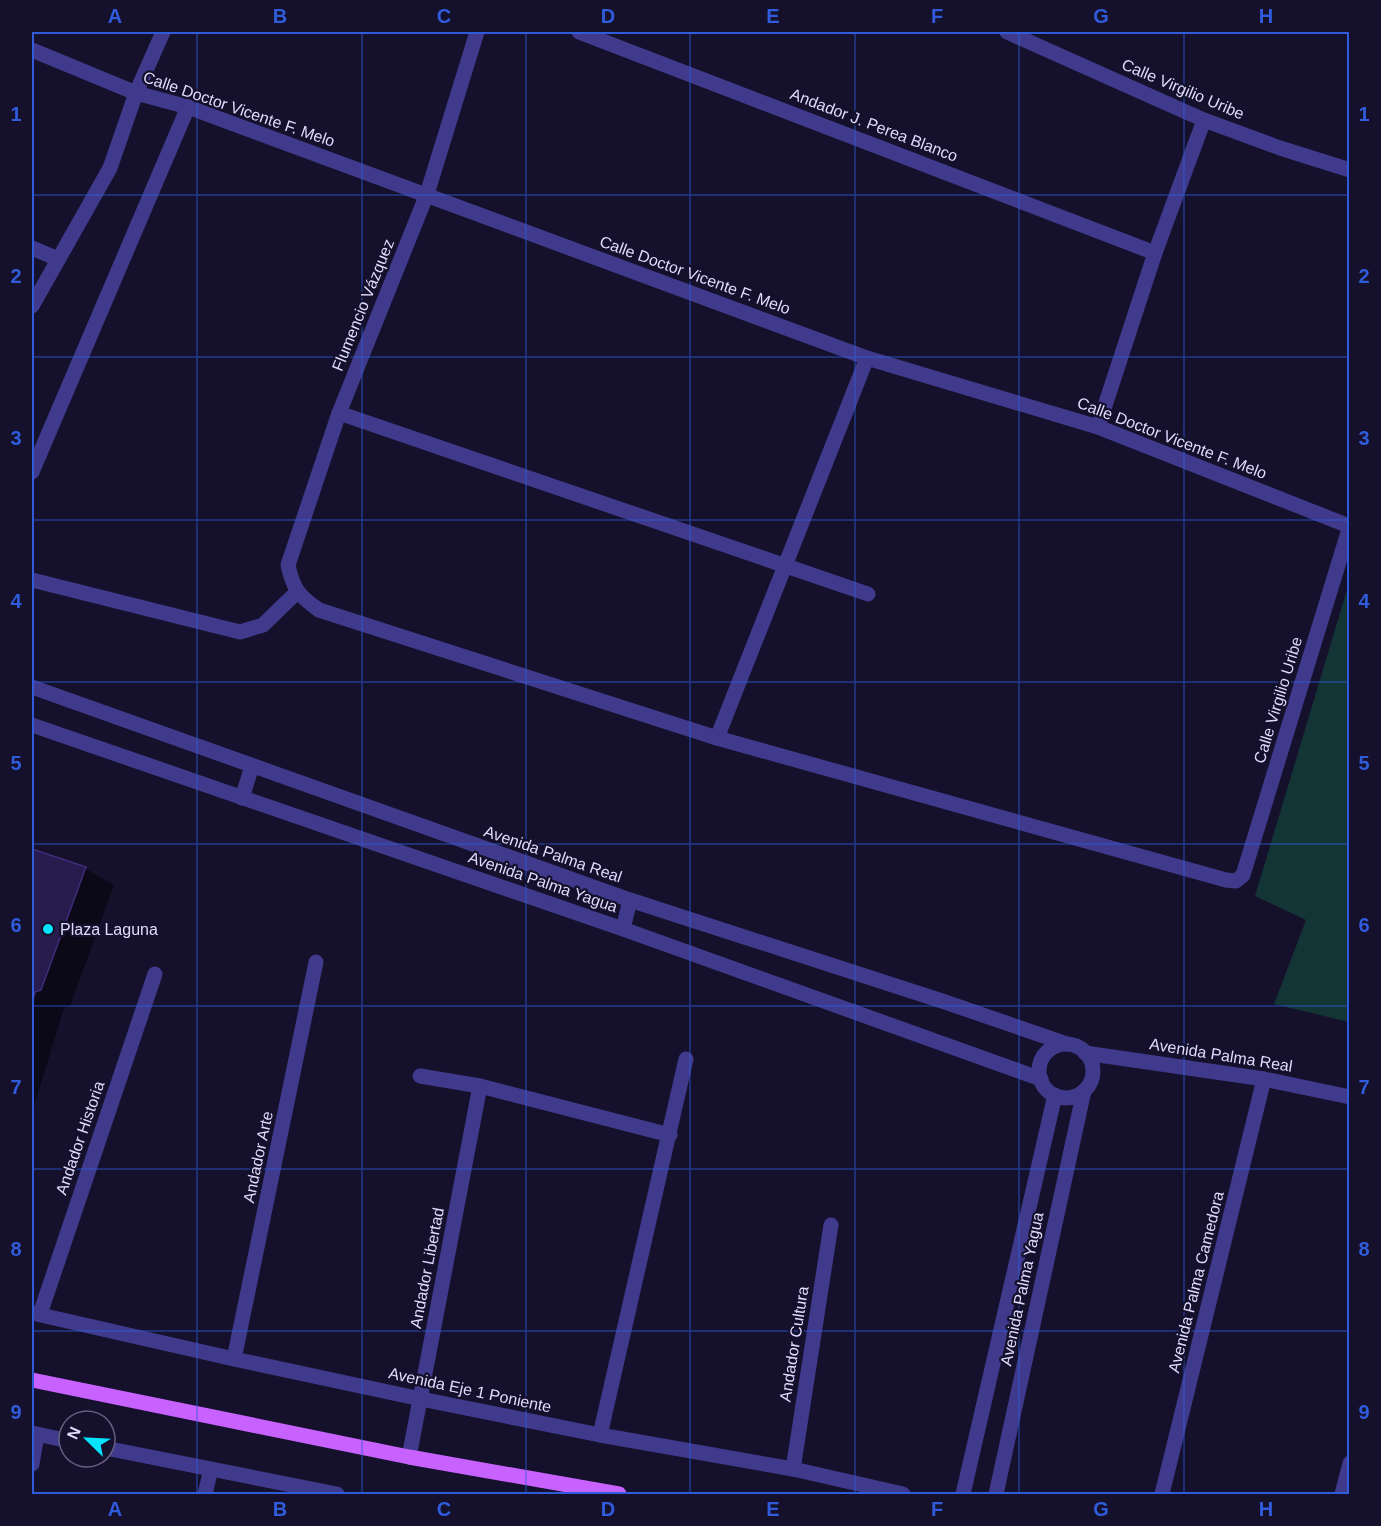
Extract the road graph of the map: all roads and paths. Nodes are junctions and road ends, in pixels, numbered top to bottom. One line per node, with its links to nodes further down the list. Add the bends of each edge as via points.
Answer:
1 (163, 32): 6 (street)
2 (477, 32): 10 (street, Flumencio Vázquez)
3 (583, 32): 12 (street, Andador J. Perea Blanco)
4 (1007, 32): 8 (street, Calle Virgilio Uribe)
5 (32, 50): 6 (street, Calle Doctor Vicente F. Melo)
6 (136, 93): 7 (street, Calle Doctor Vicente F. Melo); 13 (street, via 110,168)
7 (189, 107): 10 (street, Calle Doctor Vicente F. Melo); 18 (street)
8 (1204, 120): 9 (street, Calle Virgilio Uribe); 12 (street)
9 (1350, 170)
10 (427, 194): 15 (street, Calle Doctor Vicente F. Melo); 16 (street, Flumencio Vázquez)
11 (32, 248): 13 (street)
12 (1155, 253): 17 (street)
13 (58, 259): 14 (street)
14 (32, 306)
15 (867, 358): 17 (street, Calle Doctor Vicente F. Melo); 20 (street)
16 (339, 413): 20 (street); 22 (street, Flumencio Vázquez, via 288,565)
17 (1098, 427): 19 (street, Calle Doctor Vicente F. Melo)
18 (32, 472)
19 (1349, 526): 26 (street, Calle Virgilio Uribe, via 1243,874 1236,881)
20 (786, 565): 23 (street); 26 (street)
21 (32, 580): 22 (street, via 240,632 263,625)
22 (297, 592): 26 (street, via 319,610)
23 (868, 594)
24 (32, 687): 27 (street, Avenida Palma Real)
25 (32, 725): 28 (street, Avenida Palma Yagua)
26 (717, 738)
27 (252, 766): 28 (street); 29 (street, Avenida Palma Real)
28 (242, 798): 30 (street, Avenida Palma Yagua)
29 (630, 900): 30 (street); 33 (street, Avenida Palma Real)
30 (623, 929): 37 (street, Avenida Palma Yagua)
31 (316, 962): 46 (street, Andador Arte)
32 (155, 974): 45 (street, Andador Historia)
33 (1067, 1044): 34 (street); 37 (street, via 1044,1054 1040,1062)
34 (1085, 1053): 38 (street, Avenida Palma Real); 40 (street, via 1093,1071)
35 (686, 1059): 43 (street)
36 (420, 1076): 39 (street)
37 (1041, 1079): 41 (street)
38 (1264, 1079): 42 (street, Avenida Palma Real); 64 (street, Avenida Palma Camedora)
39 (480, 1086): 43 (street); 48 (street, Andador Libertad)
40 (1084, 1091): 41 (street, via 1070,1097); 63 (street, Avenida Palma Yagua)
41 (1055, 1095): 62 (street, Avenida Palma Yagua)
42 (1350, 1097)
43 (670, 1135): 50 (street)
44 (831, 1225): 57 (street, Andador Cultura)
45 (36, 1314): 46 (street, Avenida Eje 1 Poniente)
46 (234, 1359): 48 (street, Avenida Eje 1 Poniente)
47 (32, 1380): 53 (main road)
48 (421, 1399): 50 (street, Avenida Eje 1 Poniente); 53 (street, Andador Libertad)
49 (34, 1434): 51 (street); 55 (street)
50 (600, 1435): 57 (street, Avenida Eje 1 Poniente)
51 (57, 1439)
52 (117, 1450): 56 (street)
53 (410, 1457): 60 (main road)
54 (1350, 1463): 65 (street)
55 (32, 1464)
56 (211, 1469): 58 (street); 59 (street)
57 (793, 1469): 61 (street, Avenida Eje 1 Poniente)
58 (205, 1494)
59 (337, 1494)
60 (619, 1494)
61 (903, 1494)
62 (963, 1494)
63 (996, 1494)
64 (1162, 1494)
65 (1342, 1494)

